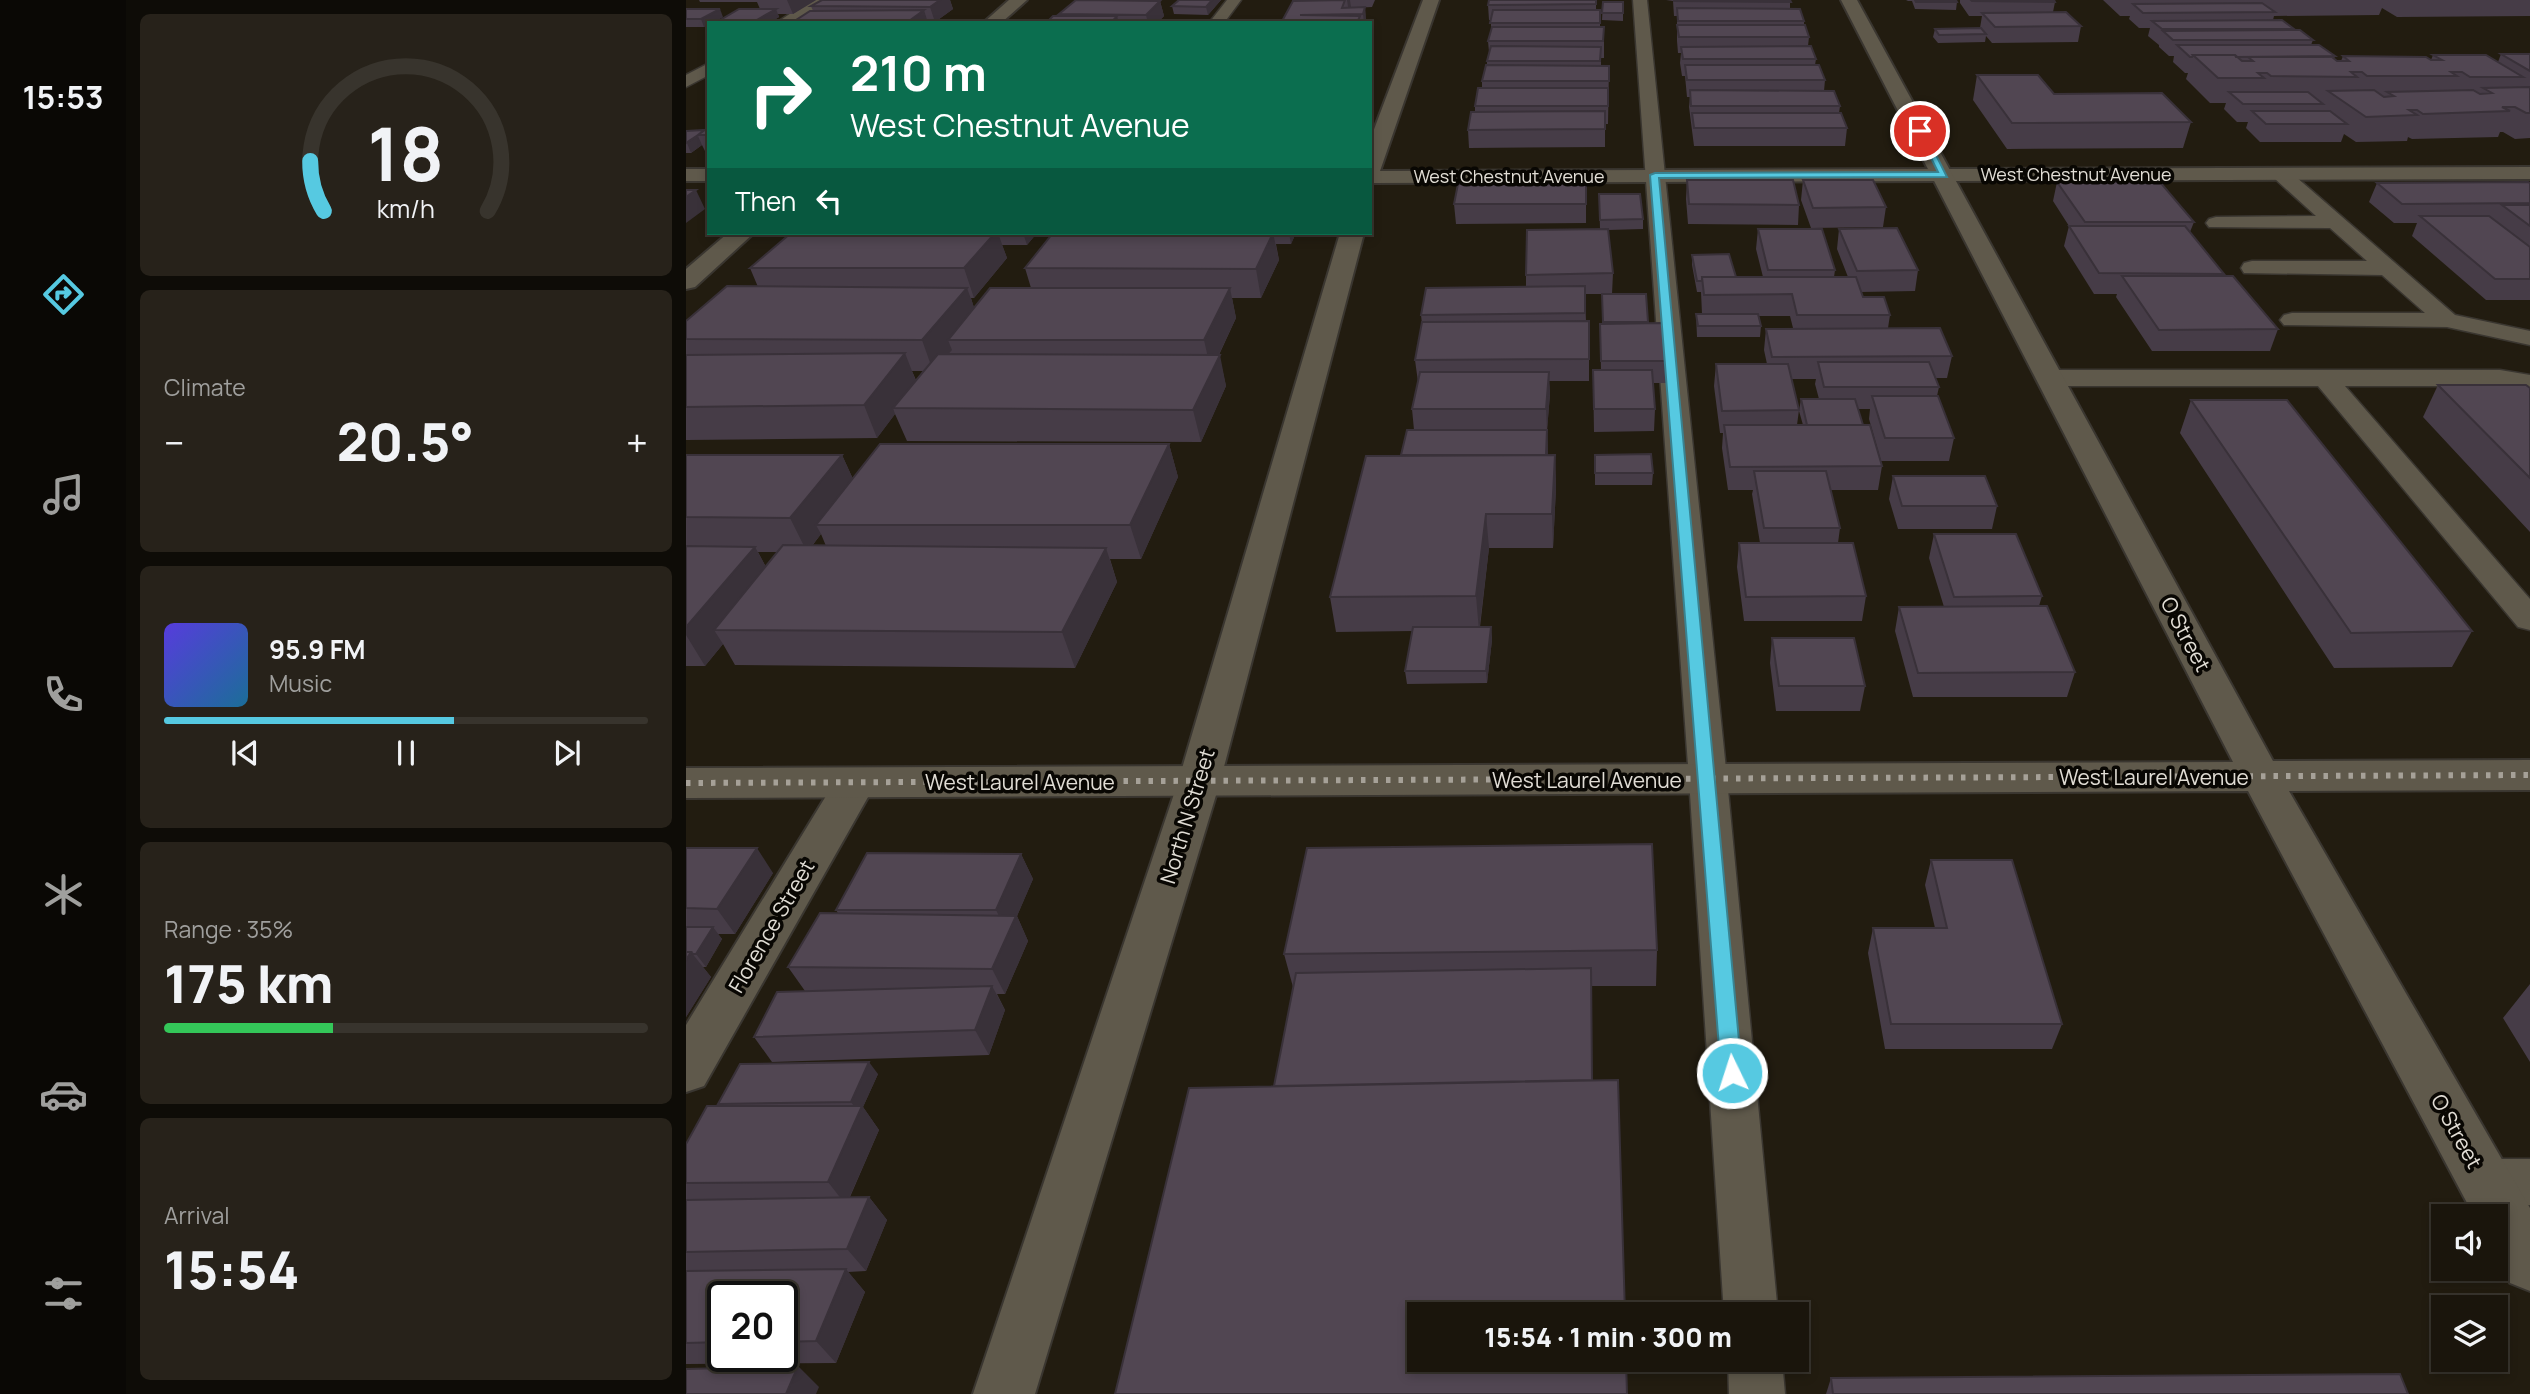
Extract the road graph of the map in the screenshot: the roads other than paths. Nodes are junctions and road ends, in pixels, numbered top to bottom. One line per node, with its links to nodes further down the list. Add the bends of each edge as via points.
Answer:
1 (821, 0): 7 (lane)
2 (1019, 0): 8 (street)
3 (1234, 0): 9 (lane)
4 (1432, 0): 12 (street)
5 (1640, 0): 17 (lane)
6 (1849, 0): 18 (street, O Street)
7 (786, 21)
8 (993, 21)
9 (1218, 21)
10 (707, 69): 11 (lane)
11 (686, 82)
12 (1372, 164)
13 (2530, 173): 14 (street, West Chestnut Avenue)
14 (2281, 174): 18 (street, West Chestnut Avenue); 20 (lane)
15 (686, 175): 16 (street)
16 (707, 175)
17 (1655, 175): 18 (street, West Chestnut Avenue); 19 (street, West Chestnut Avenue); 37 (lane)
18 (1944, 175): 31 (street, O Street)
19 (1372, 177)
20 (2335, 222): 21 (lane); 25 (lane)
21 (2216, 223)
22 (740, 235): 26 (street)
23 (1351, 235): 39 (street, North N Street)
24 (2252, 268): 25 (lane)
25 (2388, 268): 28 (lane)
26 (686, 282)
27 (2292, 320): 28 (lane)
28 (2447, 320): 29 (lane); 30 (lane)
29 (2530, 338)
30 (2500, 377): 32 (lane); 33 (lane)
31 (2051, 378): 32 (lane); 36 (street, O Street)
32 (2325, 378): 34 (lane)
33 (2530, 383)
34 (2530, 620)
35 (2530, 775): 36 (street, West Laurel Avenue)
36 (2261, 777): 37 (street, West Laurel Avenue); 42 (street, O Street)
37 (1708, 779): 39 (street, West Laurel Avenue); 44 (lane)
38 (855, 782): 39 (street, West Laurel Avenue); 40 (street, West Laurel Avenue); 41 (street, Florence Street)
39 (1199, 782): 46 (street, North N Street)
40 (686, 783)
41 (686, 1070)
42 (2507, 1182): 43 (street, O Street)
43 (2530, 1263)
44 (1750, 1302)
45 (1756, 1372): 47 (lane)
46 (1004, 1394)
47 (1757, 1394)

